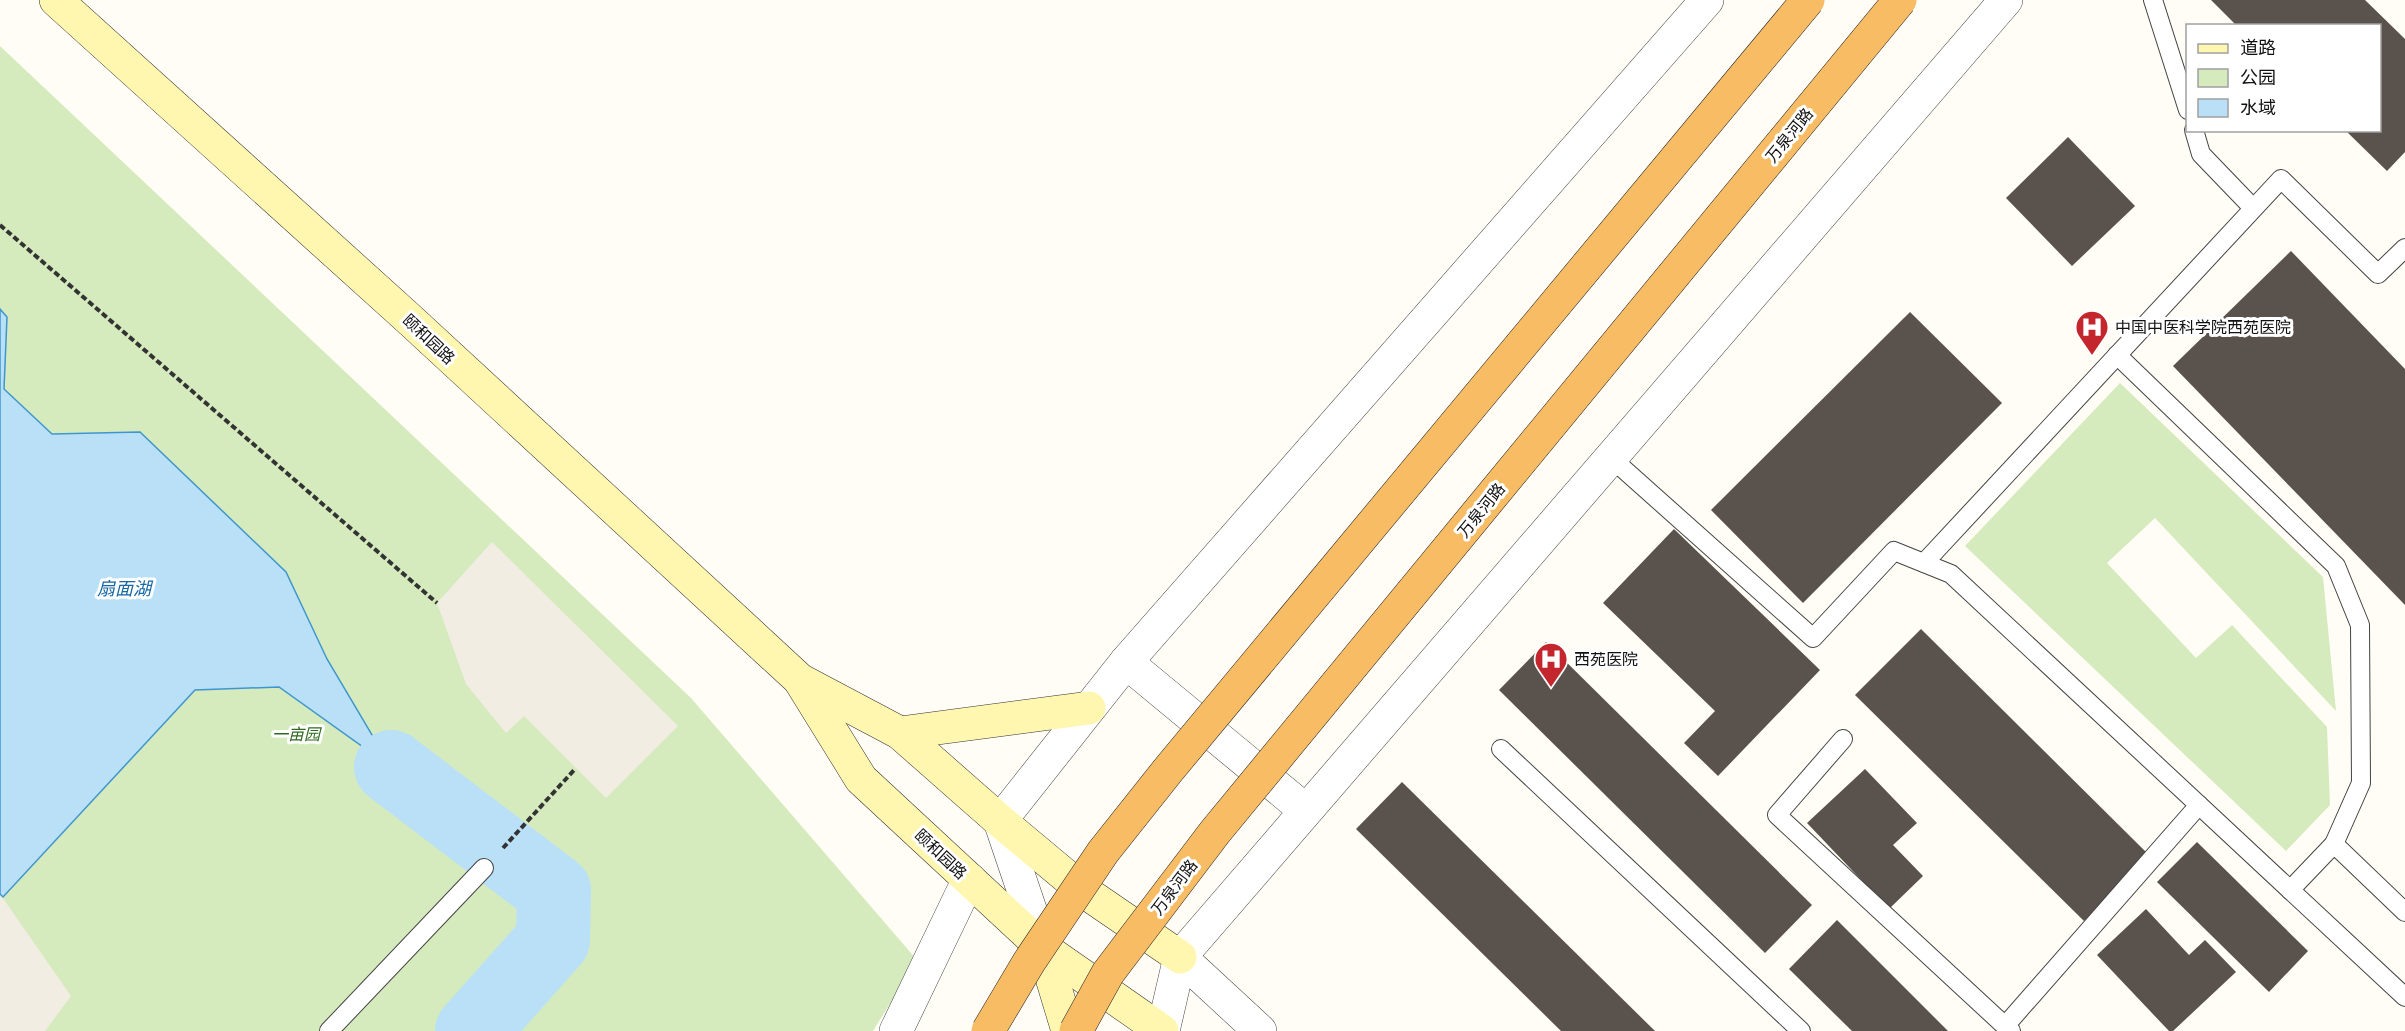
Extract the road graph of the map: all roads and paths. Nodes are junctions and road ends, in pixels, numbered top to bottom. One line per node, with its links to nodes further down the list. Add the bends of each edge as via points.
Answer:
1 (56, 0): 17 (main road, 颐和园路)
2 (1707, 0): 16 (street)
3 (1808, 0): 40 (highway, bridge, via 1169,769 1103,852)
4 (1900, 0): 42 (highway, 万泉河路, bridge, via 1215,832 1108,973)
5 (2006, 0): 13 (street)
6 (2153, 0): 7 (lane)
7 (2186, 107)
8 (2195, 132): 9 (lane, via 2201,154)
9 (2253, 208): 11 (lane, via 2281,179 2378,274); 12 (lane)
10 (0, 225): 15 (path)
11 (2405, 248)
12 (2117, 355): 14 (lane); 28 (lane, via 2336,566 2360,625 2361,783)
13 (1610, 457): 14 (lane, via 1813,638 1894,551); 25 (street)
14 (1924, 563): 24 (lane, via 1952,574)
15 (436, 603)
16 (1126, 662): 18 (street); 19 (street)
17 (800, 680): 20 (main road, 颐和园路); 30 (main road, 颐和园路, via 861,779)
18 (1089, 708): 20 (main road); 26 (street)
19 (1210, 731): 25 (street); 32 (street)
20 (900, 732): 26 (main road, 颐和园路)
21 (1844, 739): 37 (lane, via 1777,815)
22 (1501, 749): 45 (lane)
23 (575, 769): 27 (path)
24 (2199, 805): 31 (lane); 37 (lane)
25 (1305, 810): 35 (street)
26 (1000, 821): 32 (main road, 颐和园路); 34 (street)
27 (517, 832)
28 (2334, 844): 31 (lane); 33 (lane)
29 (484, 868): 38 (lane)
30 (969, 879): 34 (main road, 颐和园路); 39 (street)
31 (2290, 890): 36 (lane)
32 (1085, 891): 34 (street); 35 (main road, 颐和园路)
33 (2405, 912)
34 (1043, 948): 41 (main road); 43 (main road, 颐和园路)
35 (1180, 957): 43 (street); 44 (street)
36 (2405, 997)
37 (2008, 1028)
38 (329, 1031)
39 (896, 1031)
40 (988, 1031)
41 (1068, 1031)
42 (1076, 1031)
43 (1163, 1031)
44 (1260, 1031)
45 (1801, 1031)

